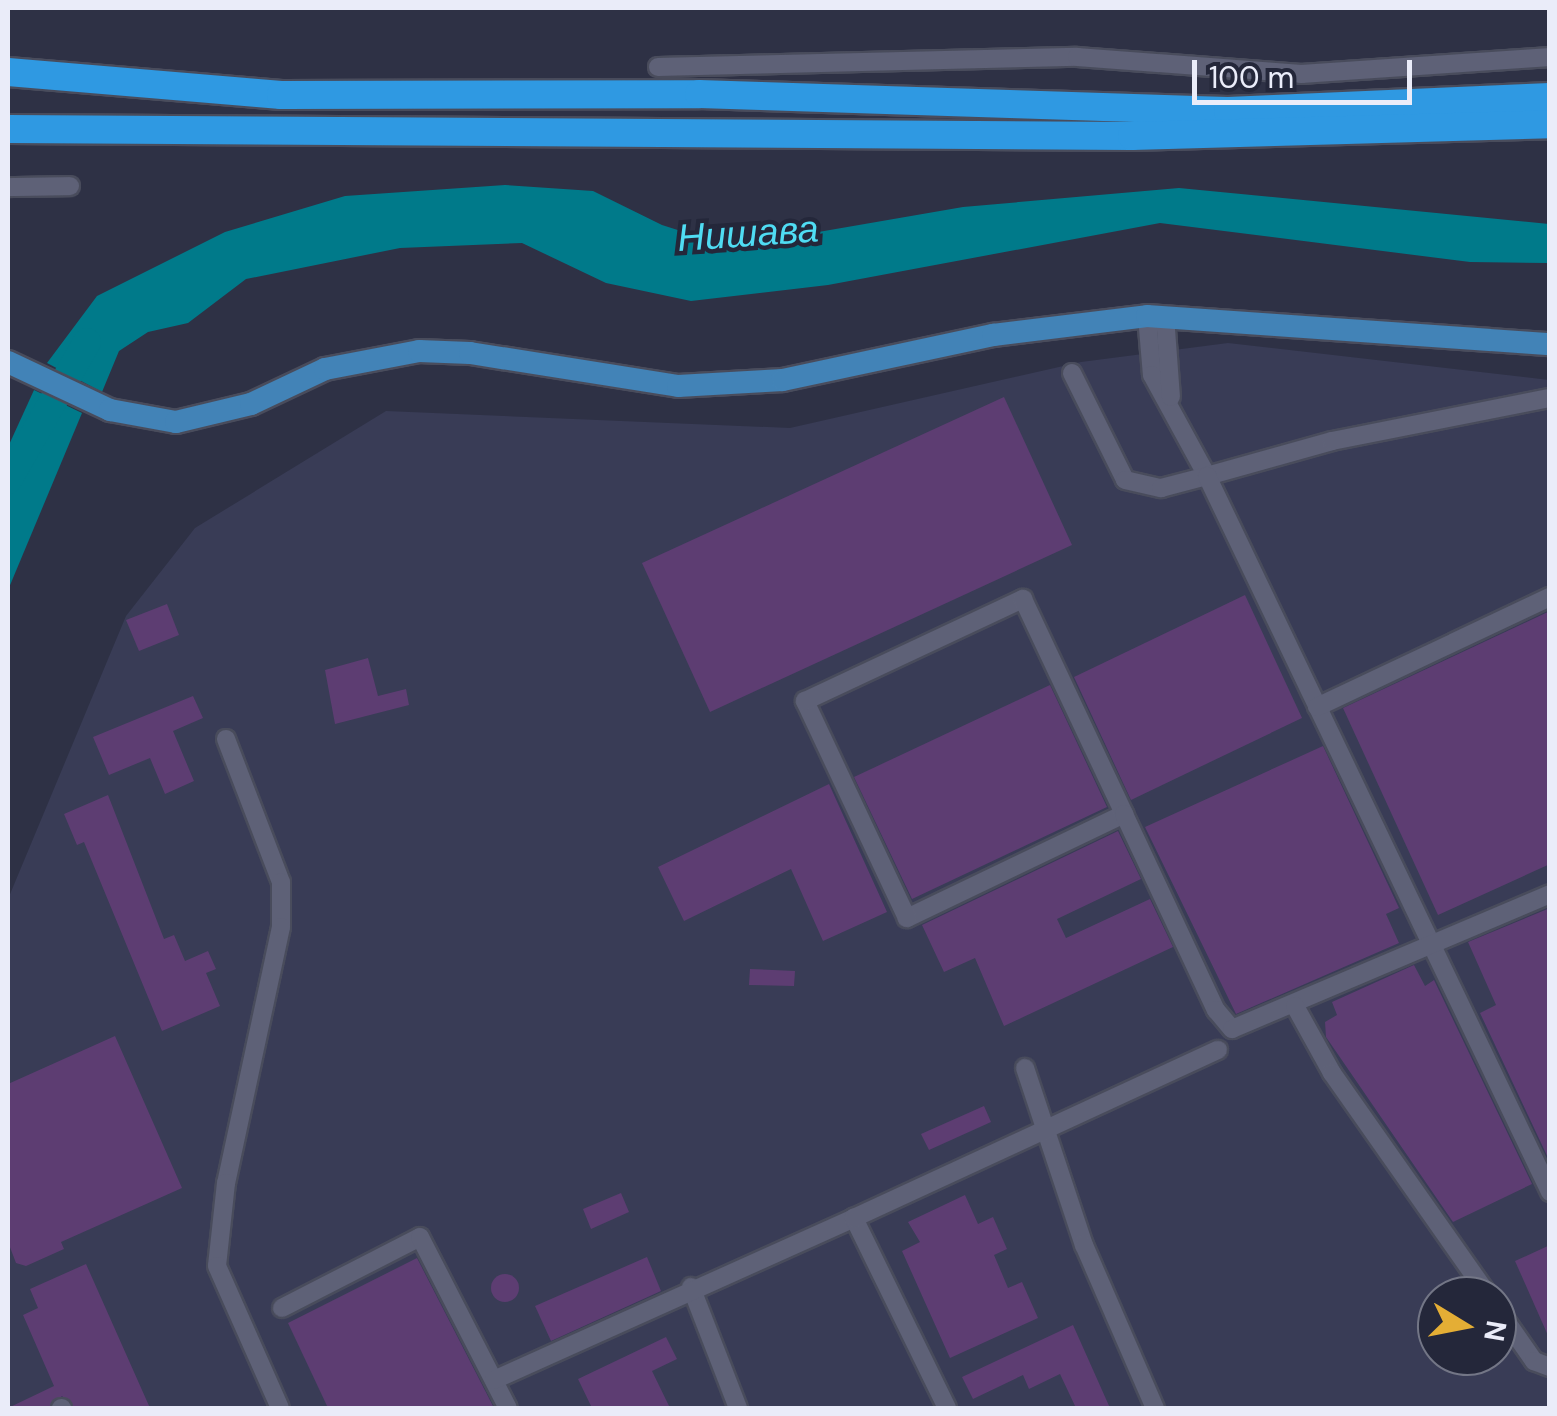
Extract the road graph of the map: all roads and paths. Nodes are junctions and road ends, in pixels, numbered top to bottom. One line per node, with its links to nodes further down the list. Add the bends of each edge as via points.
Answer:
1 (1550, 57): 2 (street, via 1301,74 1076,56)
2 (658, 66)
3 (8, 72): 4 (highway, via 281,95 680,94 1190,110)
4 (1550, 97)
5 (1550, 124): 6 (highway, via 1132,136)
6 (8, 128)
7 (70, 186): 8 (street)
8 (8, 187)
9 (1156, 316): 10 (main road); 11 (main road, via 1013,331 808,376 731,385 652,383 456,352 392,354 326,369 252,404 201,418 135,418); 14 (street, via 1174,412)
10 (1550, 344)
11 (8, 362)
12 (1072, 373): 14 (street, via 1124,480 1161,488)
13 (1550, 398): 14 (street, via 1332,441)
14 (1207, 476): 16 (street)
15 (1550, 597): 16 (street)
16 (1317, 707): 20 (street)
17 (226, 739): 33 (street, via 281,882 280,928 226,1183 217,1266)
18 (1124, 814): 18 (street, via 907,918 804,701 1023,599); 21 (street, via 1226,1024 1240,1031)
19 (1550, 894): 20 (street)
20 (1433, 946): 21 (street); 25 (street)
21 (1295, 1006): 27 (street, via 1332,1073)
22 (1218, 1050): 24 (street, via 1082,1110)
23 (1025, 1068): 24 (street)
24 (1050, 1132): 26 (street); 37 (street, via 1084,1245)
25 (1550, 1192)
26 (854, 1218): 28 (street); 36 (street)
27 (1474, 1276)
28 (691, 1287): 32 (street); 35 (street)
29 (282, 1308): 32 (street, via 420,1237)
30 (1517, 1337): 31 (street, via 1534,1361)
31 (1550, 1367)
32 (494, 1380): 34 (street)
33 (280, 1408)
34 (508, 1408)
35 (738, 1408)
36 (947, 1408)
37 (1154, 1408)

